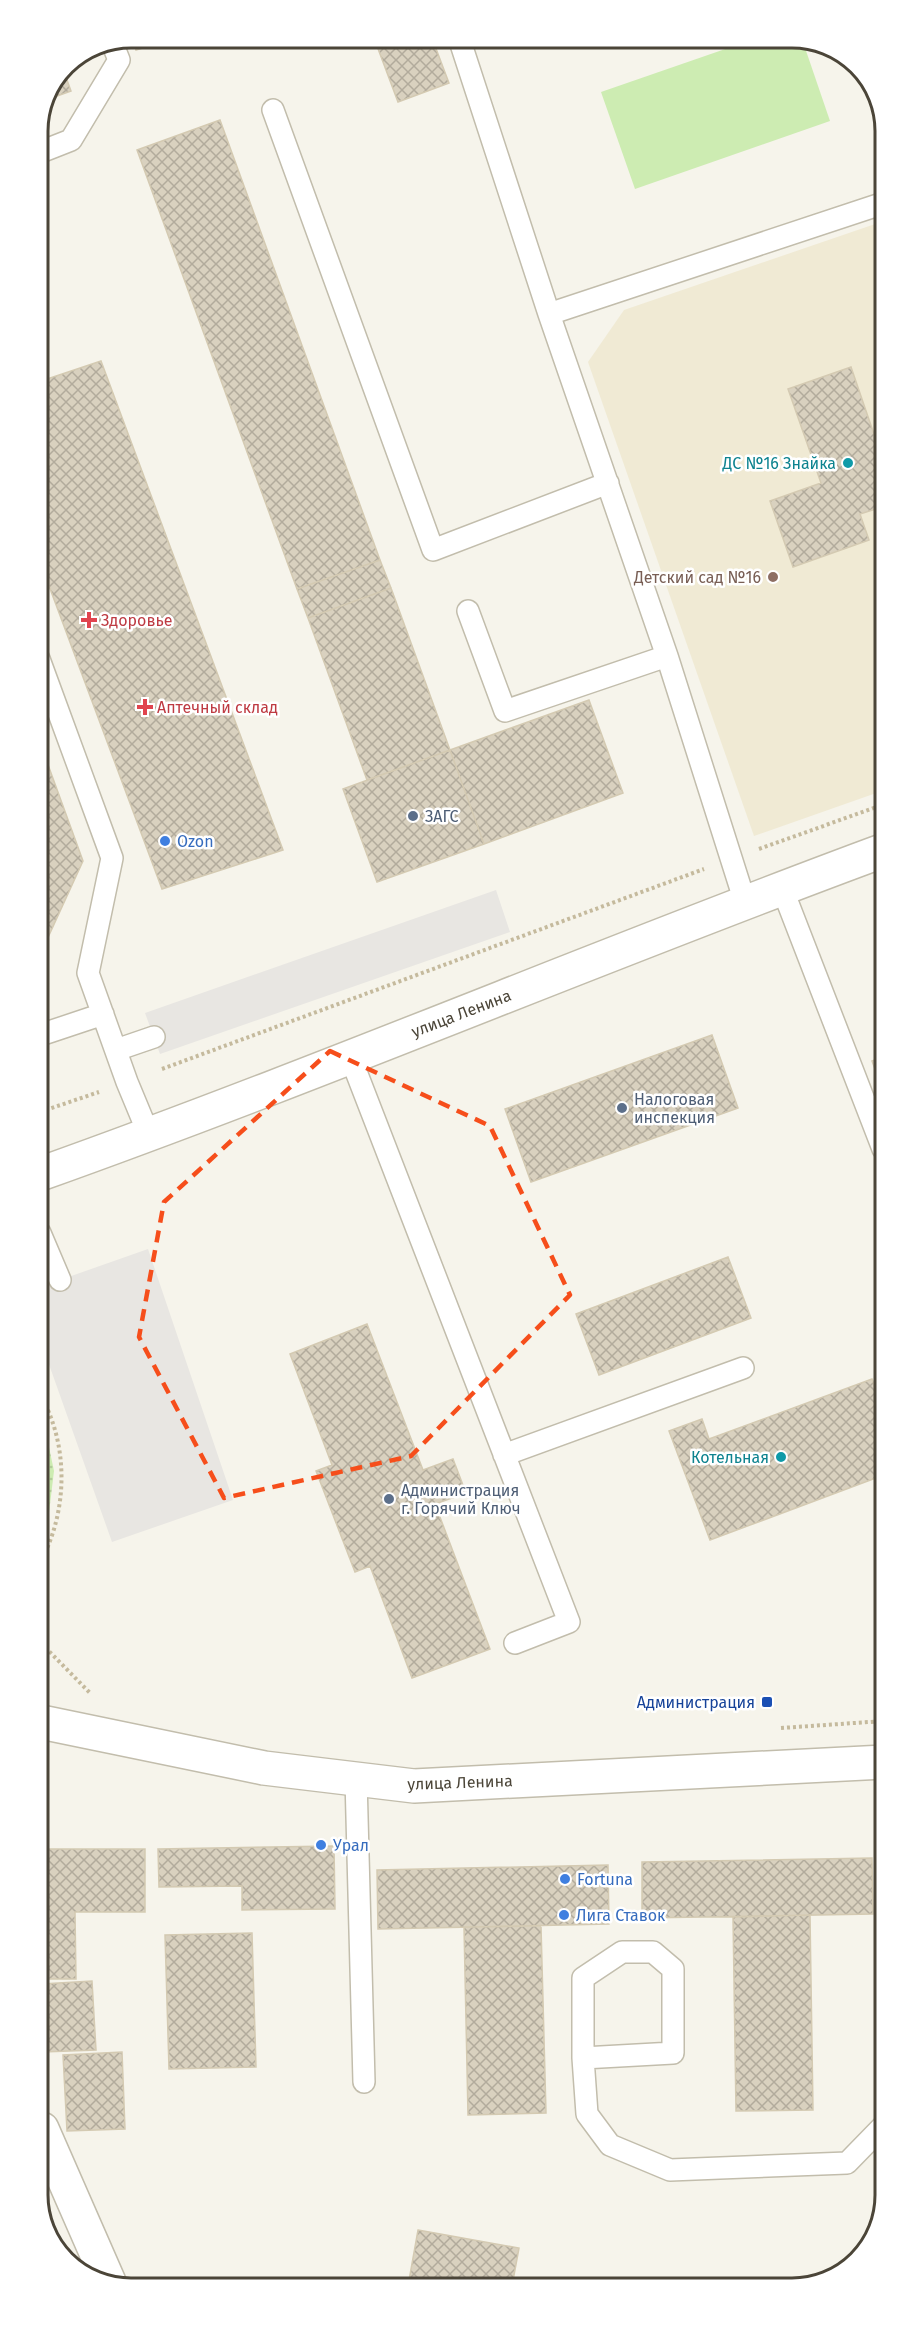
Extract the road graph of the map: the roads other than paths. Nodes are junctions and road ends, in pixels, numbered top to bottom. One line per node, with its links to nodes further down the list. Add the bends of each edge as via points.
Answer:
1 (462, 48): 6 (lane)
2 (115, 50): 4 (lane, via 119,60 71,140)
3 (273, 110): 7 (lane, via 433,550)
4 (48, 149)
5 (875, 206): 6 (lane)
6 (549, 314): 7 (lane)
7 (608, 483): 9 (lane)
8 (468, 611): 9 (lane, via 505,711)
9 (667, 656): 13 (lane)
10 (48, 684): 14 (lane, via 112,858 88,973)
11 (875, 854): 12 (street, улица Ленина)
12 (782, 888): 13 (street, улица Ленина); 19 (lane)
13 (745, 902): 18 (street, улица Ленина)
14 (103, 1014): 15 (lane); 17 (lane)
15 (48, 1032)
16 (154, 1037): 17 (lane)
17 (116, 1050): 20 (lane)
18 (350, 1056): 20 (street, улица Ленина); 25 (lane)
19 (875, 1128)
20 (149, 1135): 21 (street, улица Ленина)
21 (48, 1171)
22 (48, 1252): 23 (lane)
23 (60, 1280)
24 (743, 1368): 25 (lane)
25 (504, 1455): 26 (lane, via 569,1622)
26 (515, 1643)
27 (48, 1723): 29 (street, улица Ленина, via 264,1768)
28 (875, 1763): 29 (street, улица Ленина, via 414,1786)
29 (356, 1779): 31 (lane)
30 (583, 2058): 30 (lane, via 583,1978 622,1952 653,1952 673,1969 673,2053); 32 (lane, via 587,2114 610,2145 670,2170 847,2163)
31 (364, 2082)
32 (875, 2134)
33 (48, 2143): 34 (street)
34 (105, 2274)

